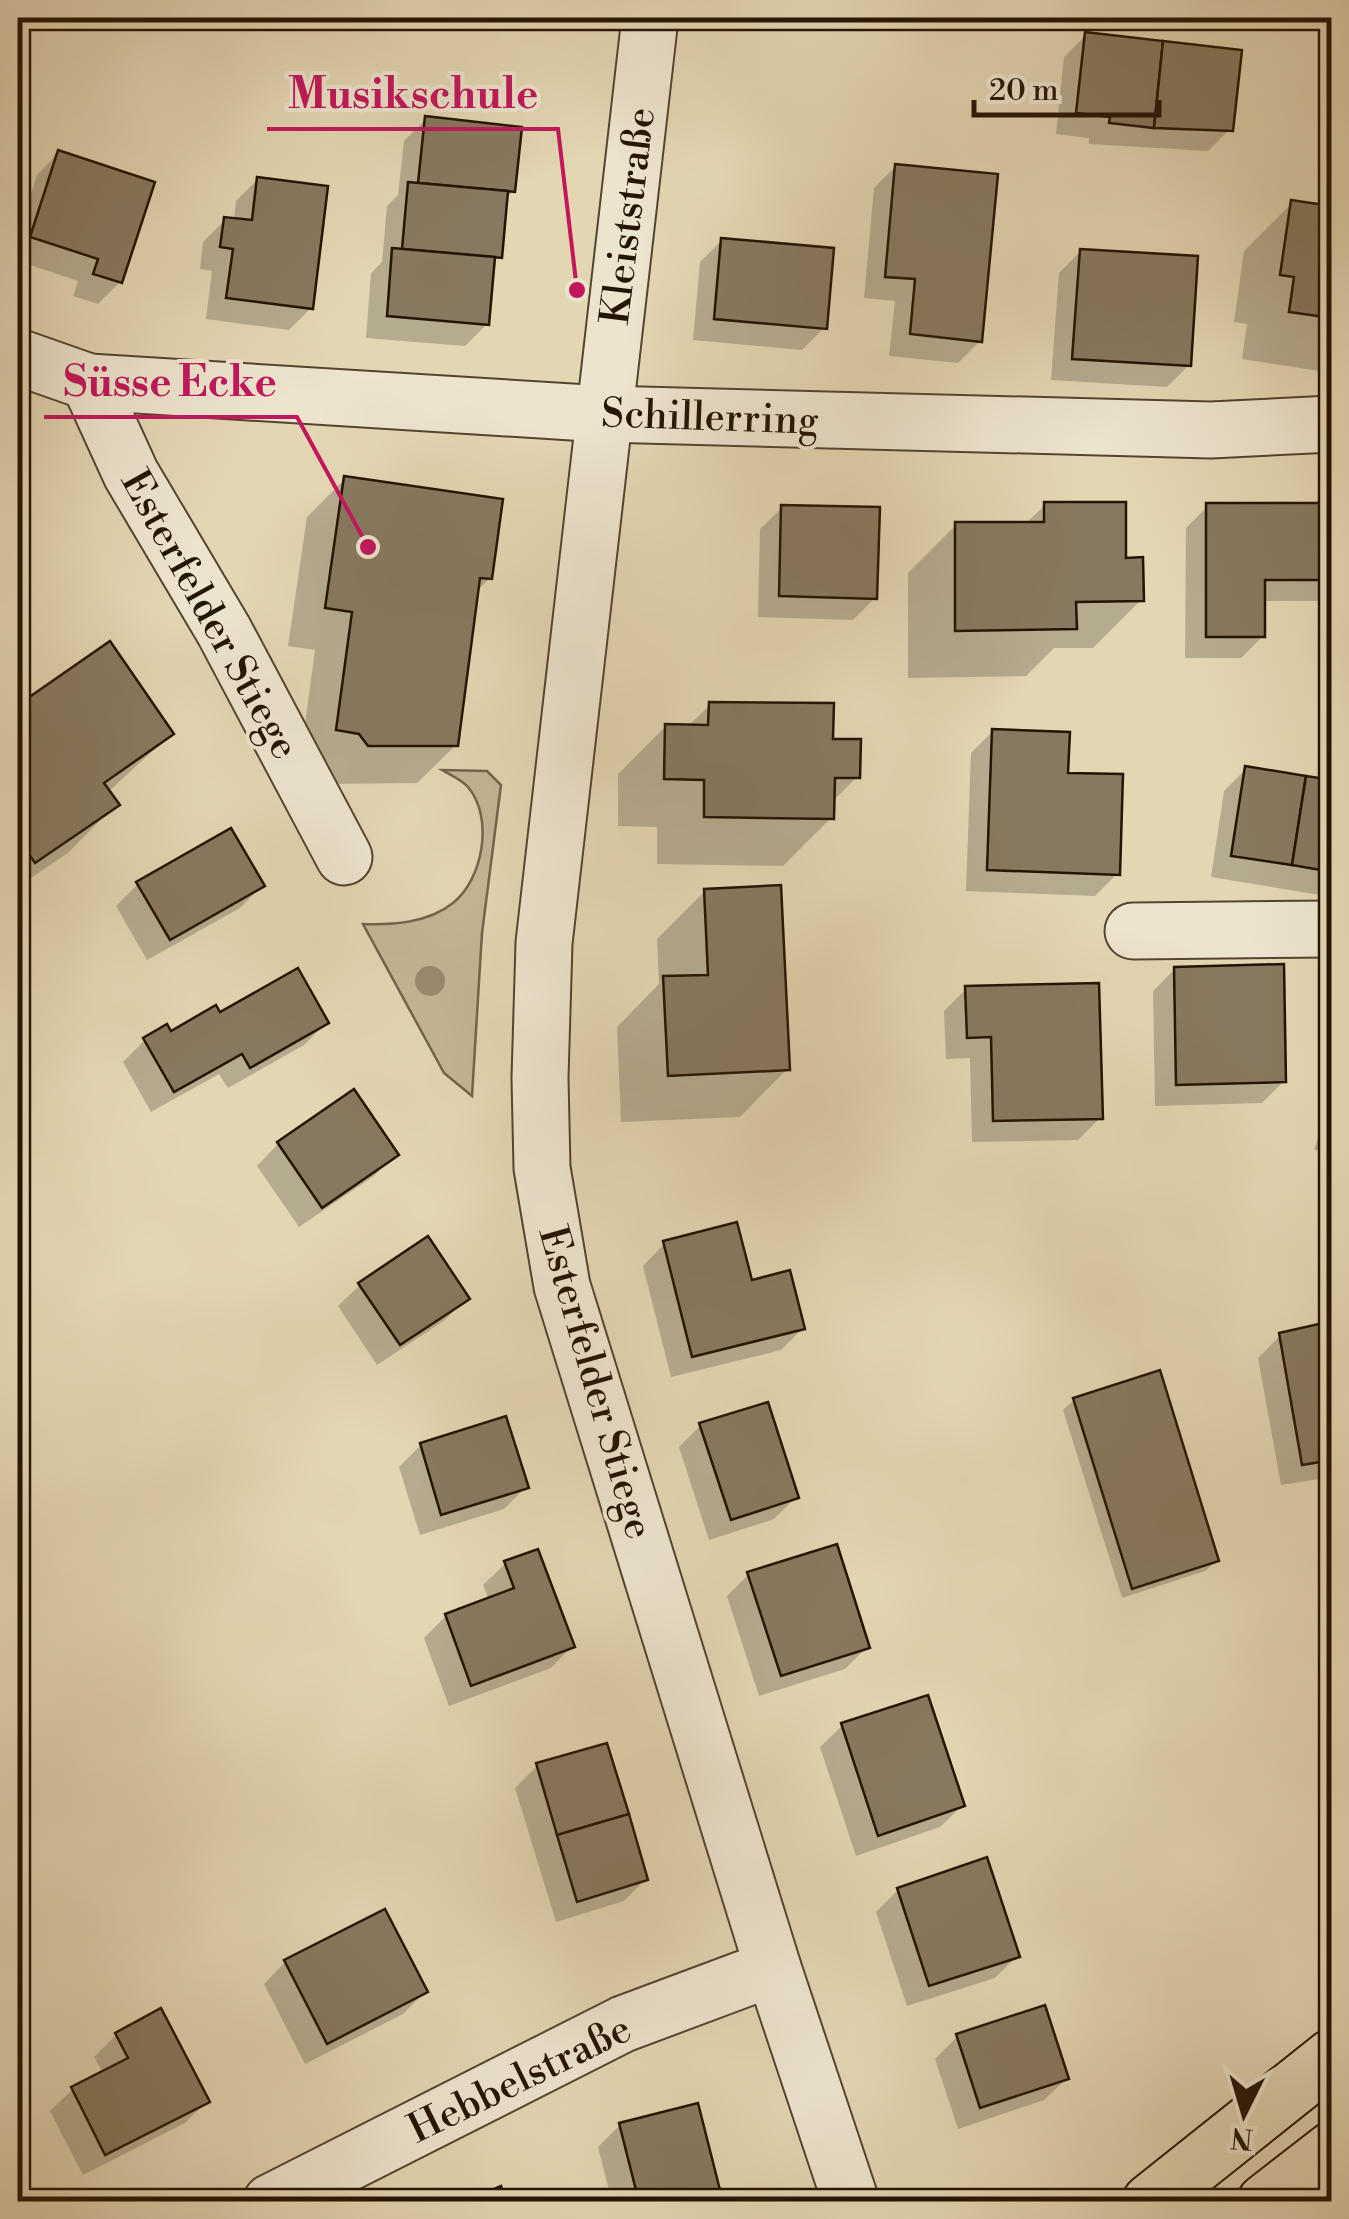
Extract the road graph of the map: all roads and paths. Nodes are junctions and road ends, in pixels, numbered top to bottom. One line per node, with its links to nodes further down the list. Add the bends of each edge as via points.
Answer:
1 (650, 18): 4 (street, Kleiststraße)
2 (18, 357): 3 (street)
3 (89, 382): 4 (street, Schillerring); 6 (street, Esterfelder Stiege, via 130,474 224,631)
4 (604, 414): 5 (street, Schillerring, via 1211,430); 9 (street, Esterfelder Stiege, via 544,944 542,1168 562,1286)
5 (1332, 424)
6 (344, 857)
7 (1332, 929): 8 (street)
8 (1133, 931)
9 (773, 1968): 12 (street, Hebbelstraße, via 624,2024); 13 (street, Esterfelder Stiege)
10 (1332, 2056): 14 (highway)
11 (1332, 2150): 15 (highway)
12 (271, 2202)
13 (850, 2202)
14 (1150, 2202)
15 (1265, 2202)

